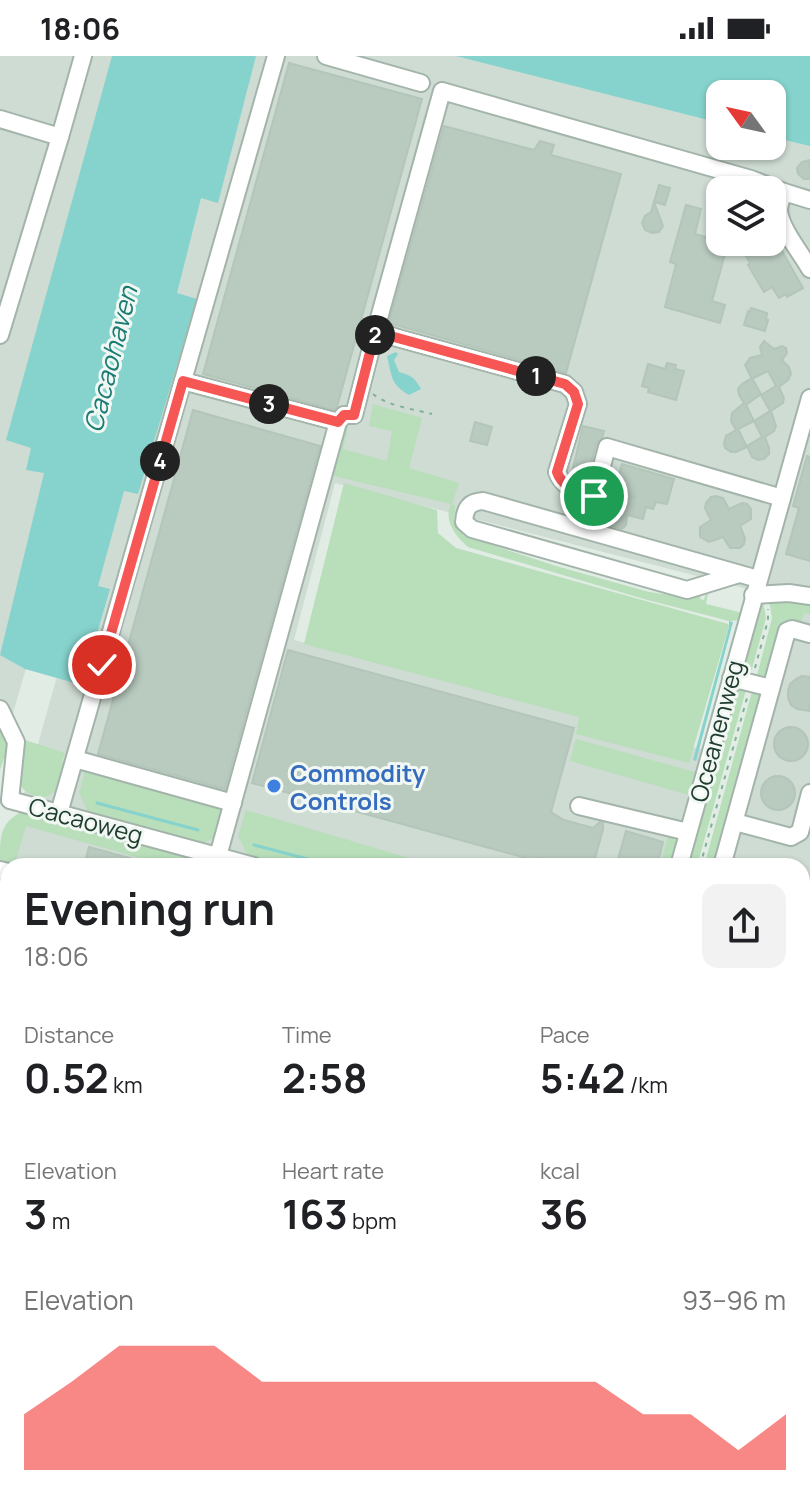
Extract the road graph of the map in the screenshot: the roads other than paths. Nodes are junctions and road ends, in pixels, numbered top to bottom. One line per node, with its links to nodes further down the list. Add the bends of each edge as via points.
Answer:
1 (83, 56): 6 (street)
2 (276, 56): 14 (street)
3 (326, 56): 4 (street)
4 (421, 83)
5 (0, 119): 6 (street)
6 (60, 137): 13 (street)
7 (740, 176): 12 (street, via 442,91)
8 (786, 193): 9 (street)
9 (810, 200)
10 (786, 228): 11 (street)
11 (810, 269)
12 (376, 329): 16 (street, via 354,415 344,415); 17 (street, via 565,384 578,404 557,472 566,486 594,496 607,447)
13 (0, 335)
14 (183, 381): 16 (street); 25 (street)
15 (810, 398): 17 (street)
16 (338, 422): 27 (street)
17 (782, 498): 19 (street)
18 (739, 574): 18 (street, via 483,501 474,502 465,514 464,522 472,529 687,590); 19 (street)
19 (759, 590): 20 (street); 22 (street, Oceanenweg)
20 (810, 596)
21 (810, 634): 23 (street, via 787,631)
22 (731, 678): 23 (street); 32 (street, Oceanenweg)
23 (771, 688): 31 (street)
24 (0, 710): 28 (street, via 16,742)
25 (75, 759): 27 (street); 30 (street)
26 (810, 793): 31 (street, via 800,832 791,837)
27 (233, 803): 33 (street)
28 (5, 805): 30 (street, Cacaoweg)
29 (579, 806): 32 (street)
30 (59, 813): 33 (street, Cacaoweg)
31 (735, 822): 36 (street)
32 (688, 832): 35 (street, Oceanenweg)
33 (218, 856): 34 (street, Cacaoweg)
34 (225, 858)
35 (681, 858)
36 (724, 858)

